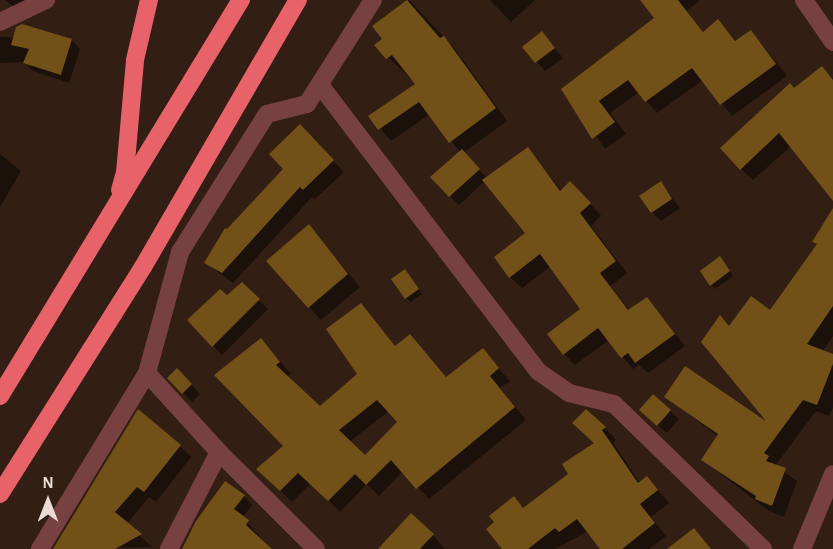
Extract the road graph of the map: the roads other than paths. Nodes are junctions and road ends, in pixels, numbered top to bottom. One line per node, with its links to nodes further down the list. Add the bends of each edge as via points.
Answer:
1 (46, 0): 7 (street)
2 (149, 0): 10 (highway, via 135,60 125,173)
3 (241, 0): 10 (highway)
4 (298, 0): 15 (highway, via 142,267)
5 (373, 0): 9 (street)
6 (804, 0): 8 (street)
7 (0, 22)
8 (833, 42)
9 (320, 86): 11 (street, via 307,104 267,114 180,252); 19 (street, via 539,372 569,393 614,404)
10 (111, 216): 12 (highway)
11 (147, 373): 13 (street); 16 (street)
12 (0, 396)
13 (219, 452): 17 (street); 18 (street)
14 (833, 474): 20 (street)
15 (0, 494)
16 (40, 549)
17 (169, 549)
18 (316, 549)
19 (763, 549)
20 (802, 549)

